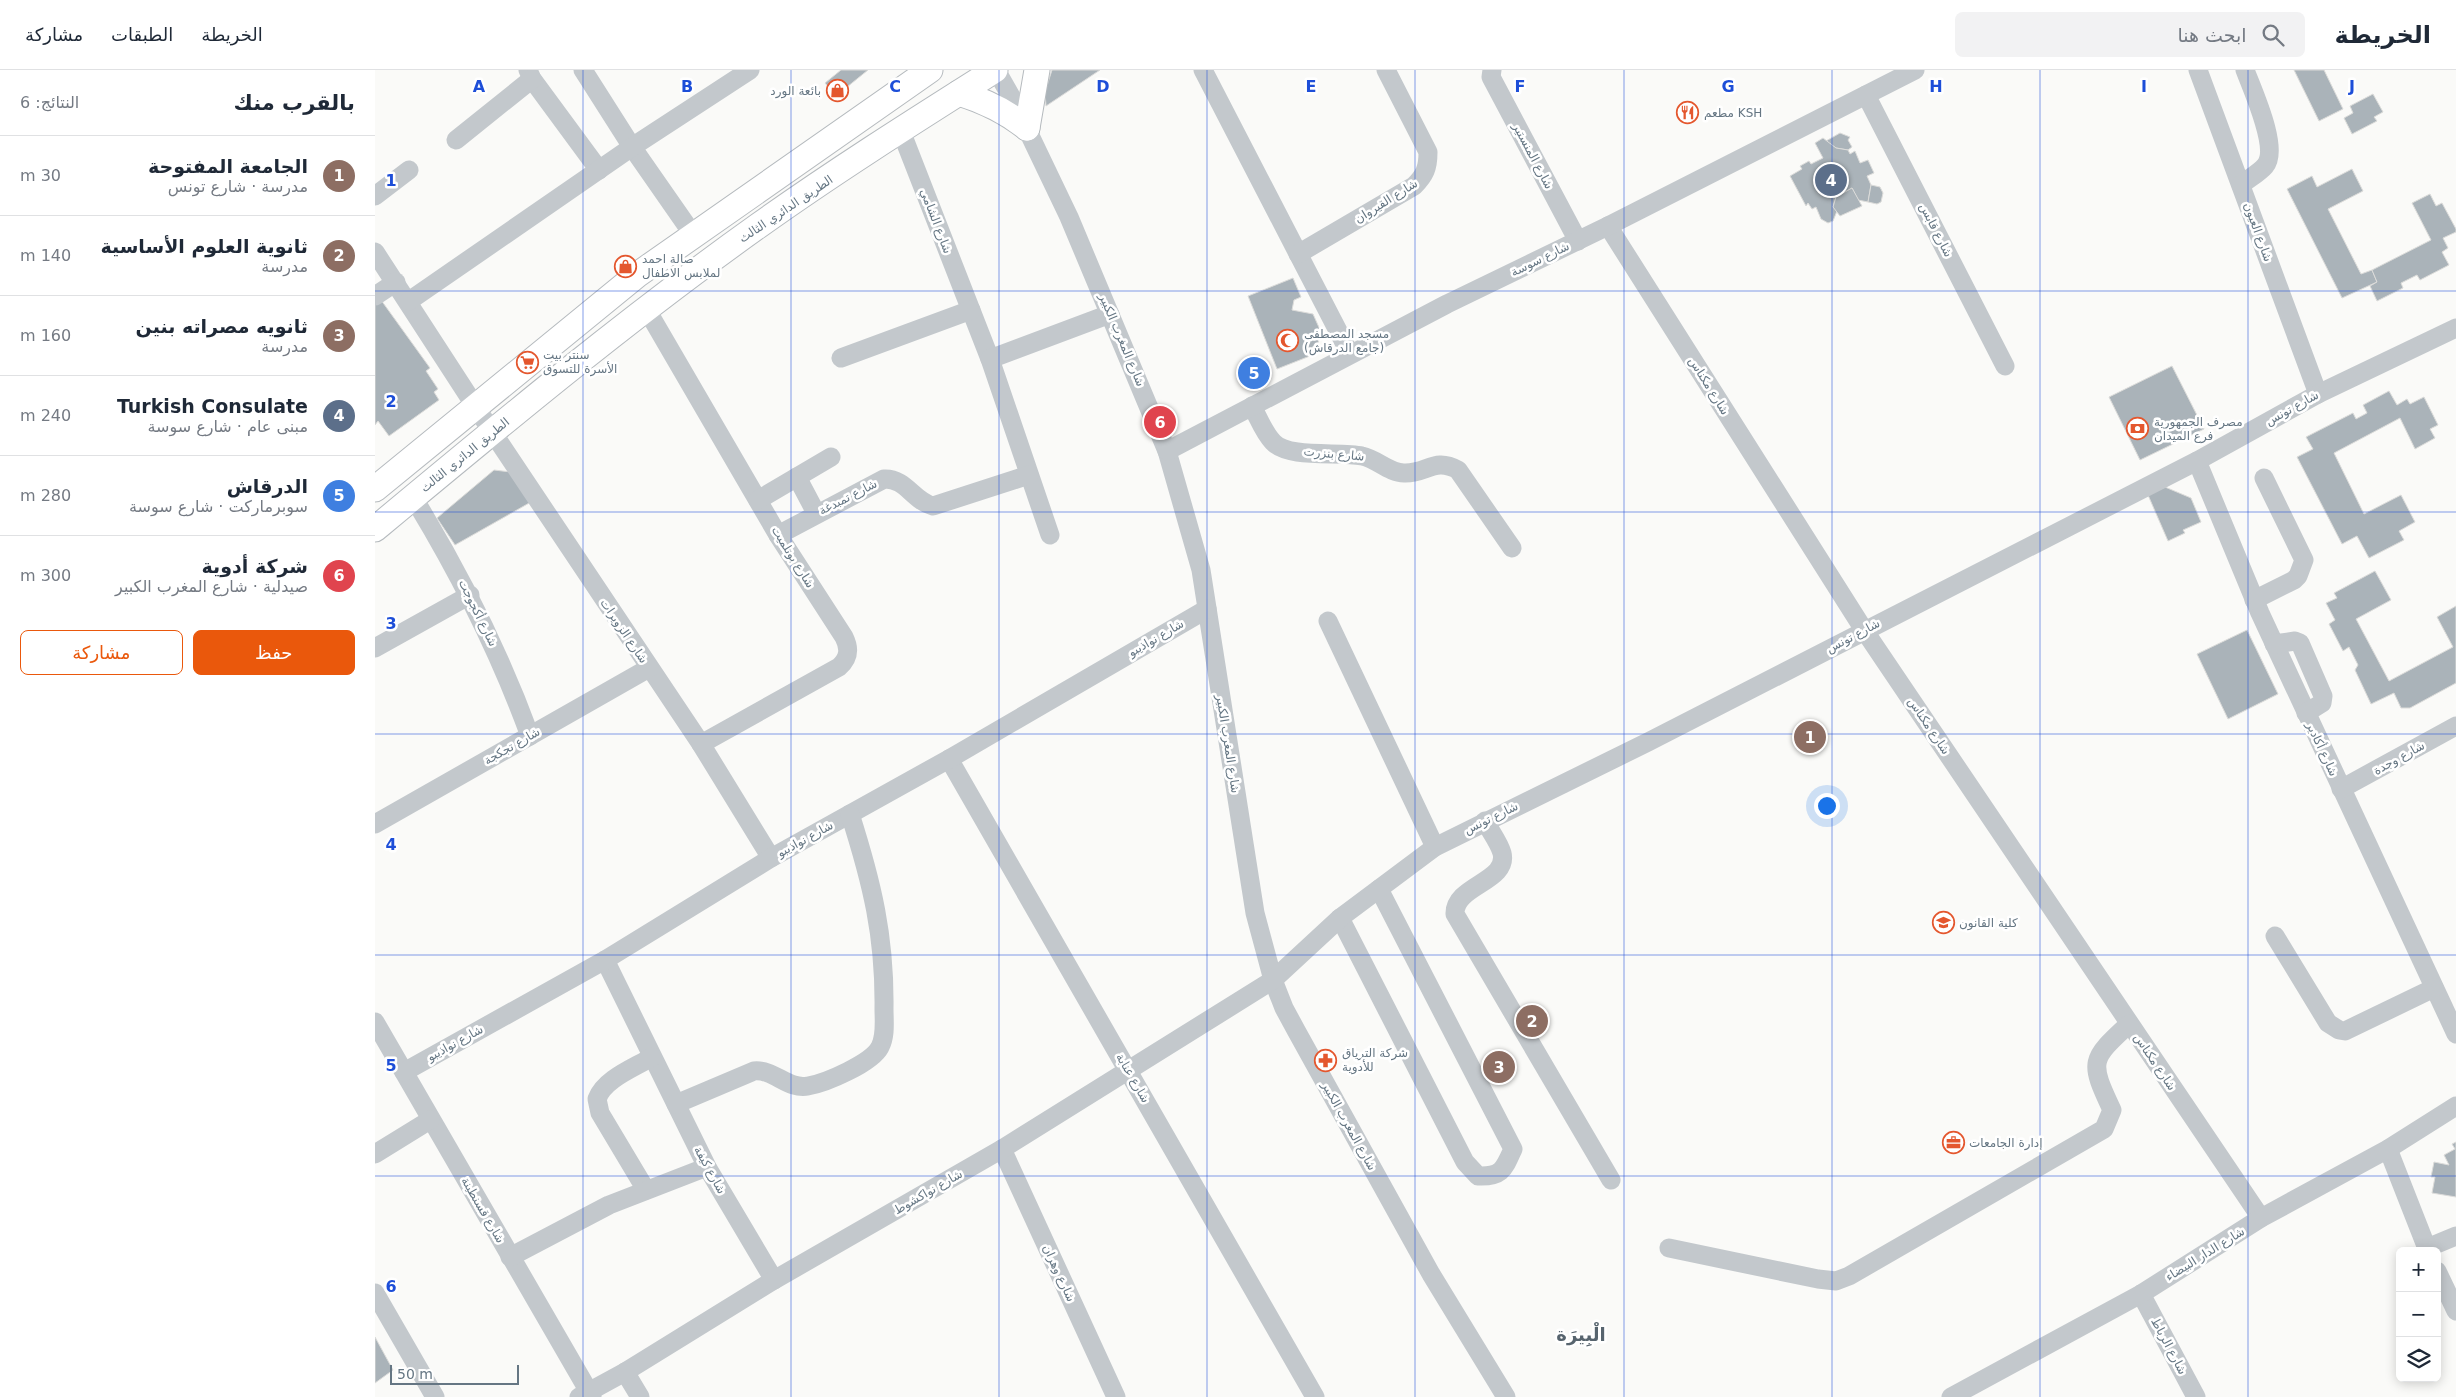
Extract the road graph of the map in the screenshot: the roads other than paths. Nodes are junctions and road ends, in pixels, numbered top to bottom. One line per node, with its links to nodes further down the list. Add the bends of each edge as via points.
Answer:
1 (583, 70): 18 (street)
2 (750, 70): 18 (street)
3 (931, 70): 24 (main road)
4 (995, 70): 13 (main road, الطريق الدائري الثالث); 15 (street, شارع المغرب الكبير)
5 (1037, 70): 15 (main road)
6 (1203, 70): 27 (street)
7 (1385, 70): 27 (street, شارع القيروان, via 1428,152 1428,167 1414,186)
8 (1492, 70): 25 (street, شارع المنستير, via 1491,77)
9 (1915, 70): 14 (street, شارع سوسة)
10 (2198, 70): 21 (street, شارع العيون)
11 (2245, 70): 21 (street, via 2267,130 2270,149 2266,166)
12 (530, 75): 17 (street); 20 (street)
13 (959, 93): 15 (main road, via 996,106); 16 (main road, الطريق الدائري الثالث)
14 (1866, 95): 23 (street, شارع سوسة); 38 (street, شارع قابس)
15 (1027, 128): 33 (street, شارع المغرب الكبير)
16 (901, 131): 31 (main road, الطريق الدائري الثالث, via 759,225); 32 (street, شارع الشامي)
17 (456, 140)
18 (632, 147): 20 (street); 24 (street)
19 (409, 170): 22 (street)
20 (599, 170): 30 (street)
21 (2241, 185): 39 (street, شارع العيون)
22 (375, 196)
23 (1608, 226): 25 (street, شارع سوسة); 61 (street, شارع مكناس)
24 (694, 236): 40 (main road, via 637,276)
25 (1579, 240): 35 (street, شارع سوسة)
26 (375, 252): 28 (street, شارع الزويرات)
27 (1298, 254): 35 (street)
28 (396, 282): 29 (street); 30 (street, شارع الزويرات)
29 (375, 296)
30 (409, 301): 40 (street, شارع الزويرات)
31 (647, 310): 42 (main road, الطريق الدائري الثالث); 51 (street, شارع بوتلميت)
32 (971, 310): 36 (street); 37 (street, شارع الشامي)
33 (1110, 314): 37 (street); 43 (street, شارع المغرب الكبير)
34 (2456, 328): 39 (street, شارع تونس)
35 (1350, 354): 41 (street, شارع سوسة)
36 (841, 358)
37 (990, 359): 46 (street, شارع الشامي)
38 (2005, 366)
39 (2318, 394): 45 (street, شارع تونس)
40 (475, 406): 42 (street, شارع الزويرات); 49 (main road)
41 (1252, 406): 43 (street, شارع سوسة); 56 (street, شارع بنزرت, via 1273,442 1287,450 1361,455 1399,473 1413,473 1433,465 1447,464 1458,470)
42 (492, 432): 50 (main road, الطريق الدائري الثالث); 63 (street, شارع الزويرات)
43 (1167, 450): 59 (street, شارع المغرب الكبير, via 1201,570)
44 (831, 457): 47 (street)
45 (2197, 461): 58 (street, شارع أكادير); 61 (street, شارع تونس)
46 (1029, 475): 52 (street, شارع تمبدغة, via 933,506 921,501 899,482 884,479); 55 (street, شارع الشامي)
47 (797, 477): 51 (street); 52 (street)
48 (2264, 478): 58 (street, via 2304,560 2294,580)
49 (375, 489)
50 (413, 497): 53 (main road, الطريق الدائري الثالث); 57 (street, شارع أكجوجت)
51 (757, 500): 54 (street, شارع بوتلميت)
52 (816, 513): 54 (street, شارع تمبدغة)
53 (375, 529)
54 (778, 535): 66 (street, شارع بوتلميت, via 844,637 847,655 839,667)
55 (1050, 536)
56 (1512, 548)
57 (470, 595): 62 (street); 65 (street, شارع أكجوجت, via 510,682)
58 (2254, 600): 68 (street, شارع أكادير)
59 (1207, 609): 67 (street, شارع نواذيبو); 78 (street, شارع المغرب الكبير, via 1255,913)
60 (1328, 621): 72 (street)
61 (1864, 630): 71 (street, شارع تونس, via 1648,742); 81 (street, شارع مكناس)
62 (375, 648)
63 (649, 668): 65 (street, شارع تجكجة); 66 (street, شارع الزويرات)
64 (2456, 726): 68 (street, شارع وجدة)
65 (530, 736): 70 (street, شارع تجكجة)
66 (701, 744): 73 (street, شارع الزويرات)
67 (949, 759): 69 (street, شارع نواذيبو); 84 (street, شارع عنابة)
68 (2341, 789): 79 (street, شارع أكادير)
69 (850, 814): 73 (street, شارع نواذيبو); 86 (street, via 871,880 882,948 884,1015 880,1047 865,1062 810,1086 793,1086 766,1072 754,1071)
70 (378, 816)
71 (1485, 821): 72 (street, شارع تونس); 93 (street, via 1502,853 1501,862 1497,872 1459,899 1455,914)
72 (1435, 847): 74 (street, شارع تونس)
73 (771, 858): 77 (street, شارع نواذيبو)
74 (1379, 889): 75 (street, شارع تونس); 75 (street, via 1513,1149 1505,1168 1493,1177 1478,1176 1465,1162)
75 (1341, 918): 78 (street, شارع تونس)
76 (2275, 936): 79 (street, via 2328,1023 2339,1030 2345,1031)
77 (605, 960): 83 (street, شارع كيفة); 85 (street, شارع نواذيبو)
78 (1273, 980): 84 (street, شارع نواكشوط); 112 (street, شارع المغرب الكبير, via 1293,1024 1431,1274)
79 (2434, 988): 82 (street, شارع أكادير)
80 (375, 1022): 85 (street, شارع قسنطينة)
81 (2129, 1024): 95 (street, شارع مكناس); 99 (street, via 2101,1049 2097,1061 2097,1079 2112,1110 2104,1129 1849,1276 1836,1281 1818,1279)
82 (2456, 1034)
83 (651, 1057): 86 (street, شارع كيفة); 94 (street, via 610,1082 597,1099 601,1112)
84 (1129, 1071): 89 (street, شارع نواكشوط); 111 (street, شارع عنابة)
85 (404, 1072): 88 (street, شارع قسنطينة)
86 (676, 1104): 92 (street, شارع كيفة)
87 (2456, 1106): 90 (street, شارع الدار البيضاء)
88 (430, 1120): 91 (street); 100 (street, شارع قسنطينة)
89 (1002, 1149): 102 (street, شارع نواكشوط); 110 (street, شارع وهران)
90 (2388, 1149): 95 (street, شارع الدار البيضاء); 97 (street)
91 (375, 1154)
92 (707, 1167): 94 (street); 102 (street, شارع كيفة)
93 (1611, 1180)
94 (646, 1190): 100 (street, via 585,1217)
95 (2261, 1218): 104 (street, شارع الدار البيضاء)
96 (2456, 1236): 98 (street)
97 (2426, 1247)
98 (2433, 1247)
99 (1669, 1248)
100 (510, 1257): 107 (street, شارع قسنطينة)
101 (2441, 1279): 105 (street)
102 (774, 1280): 106 (street, شارع نواكشوط)
103 (375, 1293): 108 (street)
104 (2141, 1294): 113 (street, شارع الدار البيضاء); 114 (street, شارع الرباط)
105 (2456, 1311)
106 (625, 1372): 107 (street, شارع نواكشوط); 109 (street)
107 (587, 1395)
108 (435, 1397)
109 (640, 1397)
110 (1116, 1397)
111 (1315, 1397)
112 (1506, 1397)
113 (1951, 1397)
114 (2196, 1397)

